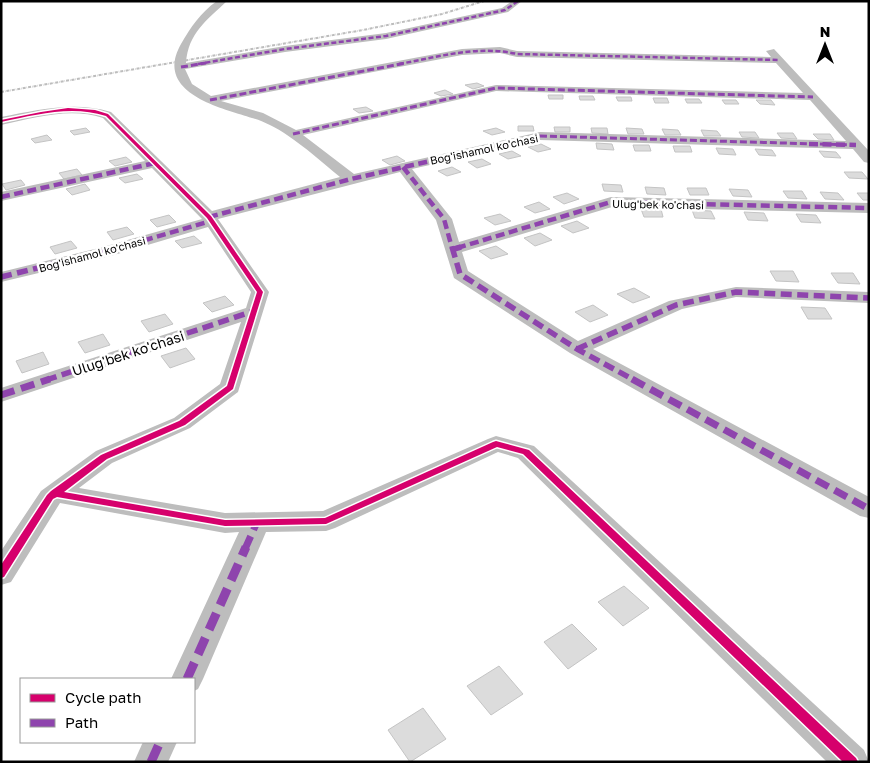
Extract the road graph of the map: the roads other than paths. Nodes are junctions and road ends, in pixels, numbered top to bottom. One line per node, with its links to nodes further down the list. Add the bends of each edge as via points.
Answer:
1 (223, 1): 3 (street, via 197,24 182,51)
2 (518, 1): 3 (street, via 505,10 386,36)
3 (180, 67): 5 (street, via 188,86)
4 (813, 97): 5 (street, via 775,56 517,54 500,50 462,52); 7 (street, via 496,88); 8 (street)
5 (210, 100): 7 (street, via 259,116)
6 (1, 121): 10 (street, via 54,112 95,110 107,115)
7 (293, 134): 12 (street)
8 (856, 145): 9 (street); 11 (street, Bog'ishamol ko'chasi, via 540,136)
9 (869, 159)
10 (155, 163): 13 (street); 15 (street)
11 (404, 167): 12 (street, Bog'ishamol ko'chasi); 16 (street, via 444,219)
12 (351, 179): 15 (street, Bog'ishamol ko'chasi)
13 (1, 196)
14 (869, 208): 16 (street, Ulug'bek ko'chasi, via 611,202)
15 (210, 219): 17 (street, Bog'ishamol ko'chasi, via 108,251); 19 (street, via 260,292)
16 (454, 249): 20 (street, via 460,274)
17 (1, 277)
18 (869, 298): 20 (street, via 736,292 676,305)
19 (254, 311): 21 (street, Ulug'bek ko'chasi); 22 (street, via 230,387 182,423 104,457)
20 (577, 349): 23 (street)
21 (1, 395)
22 (54, 493): 24 (street, via 226,523); 25 (street)
23 (869, 509)
24 (257, 522): 26 (street); 29 (street, via 326,521 496,444 526,452)
25 (1, 574)
26 (187, 678)
27 (160, 743): 28 (street)
28 (151, 762)
29 (852, 762)

